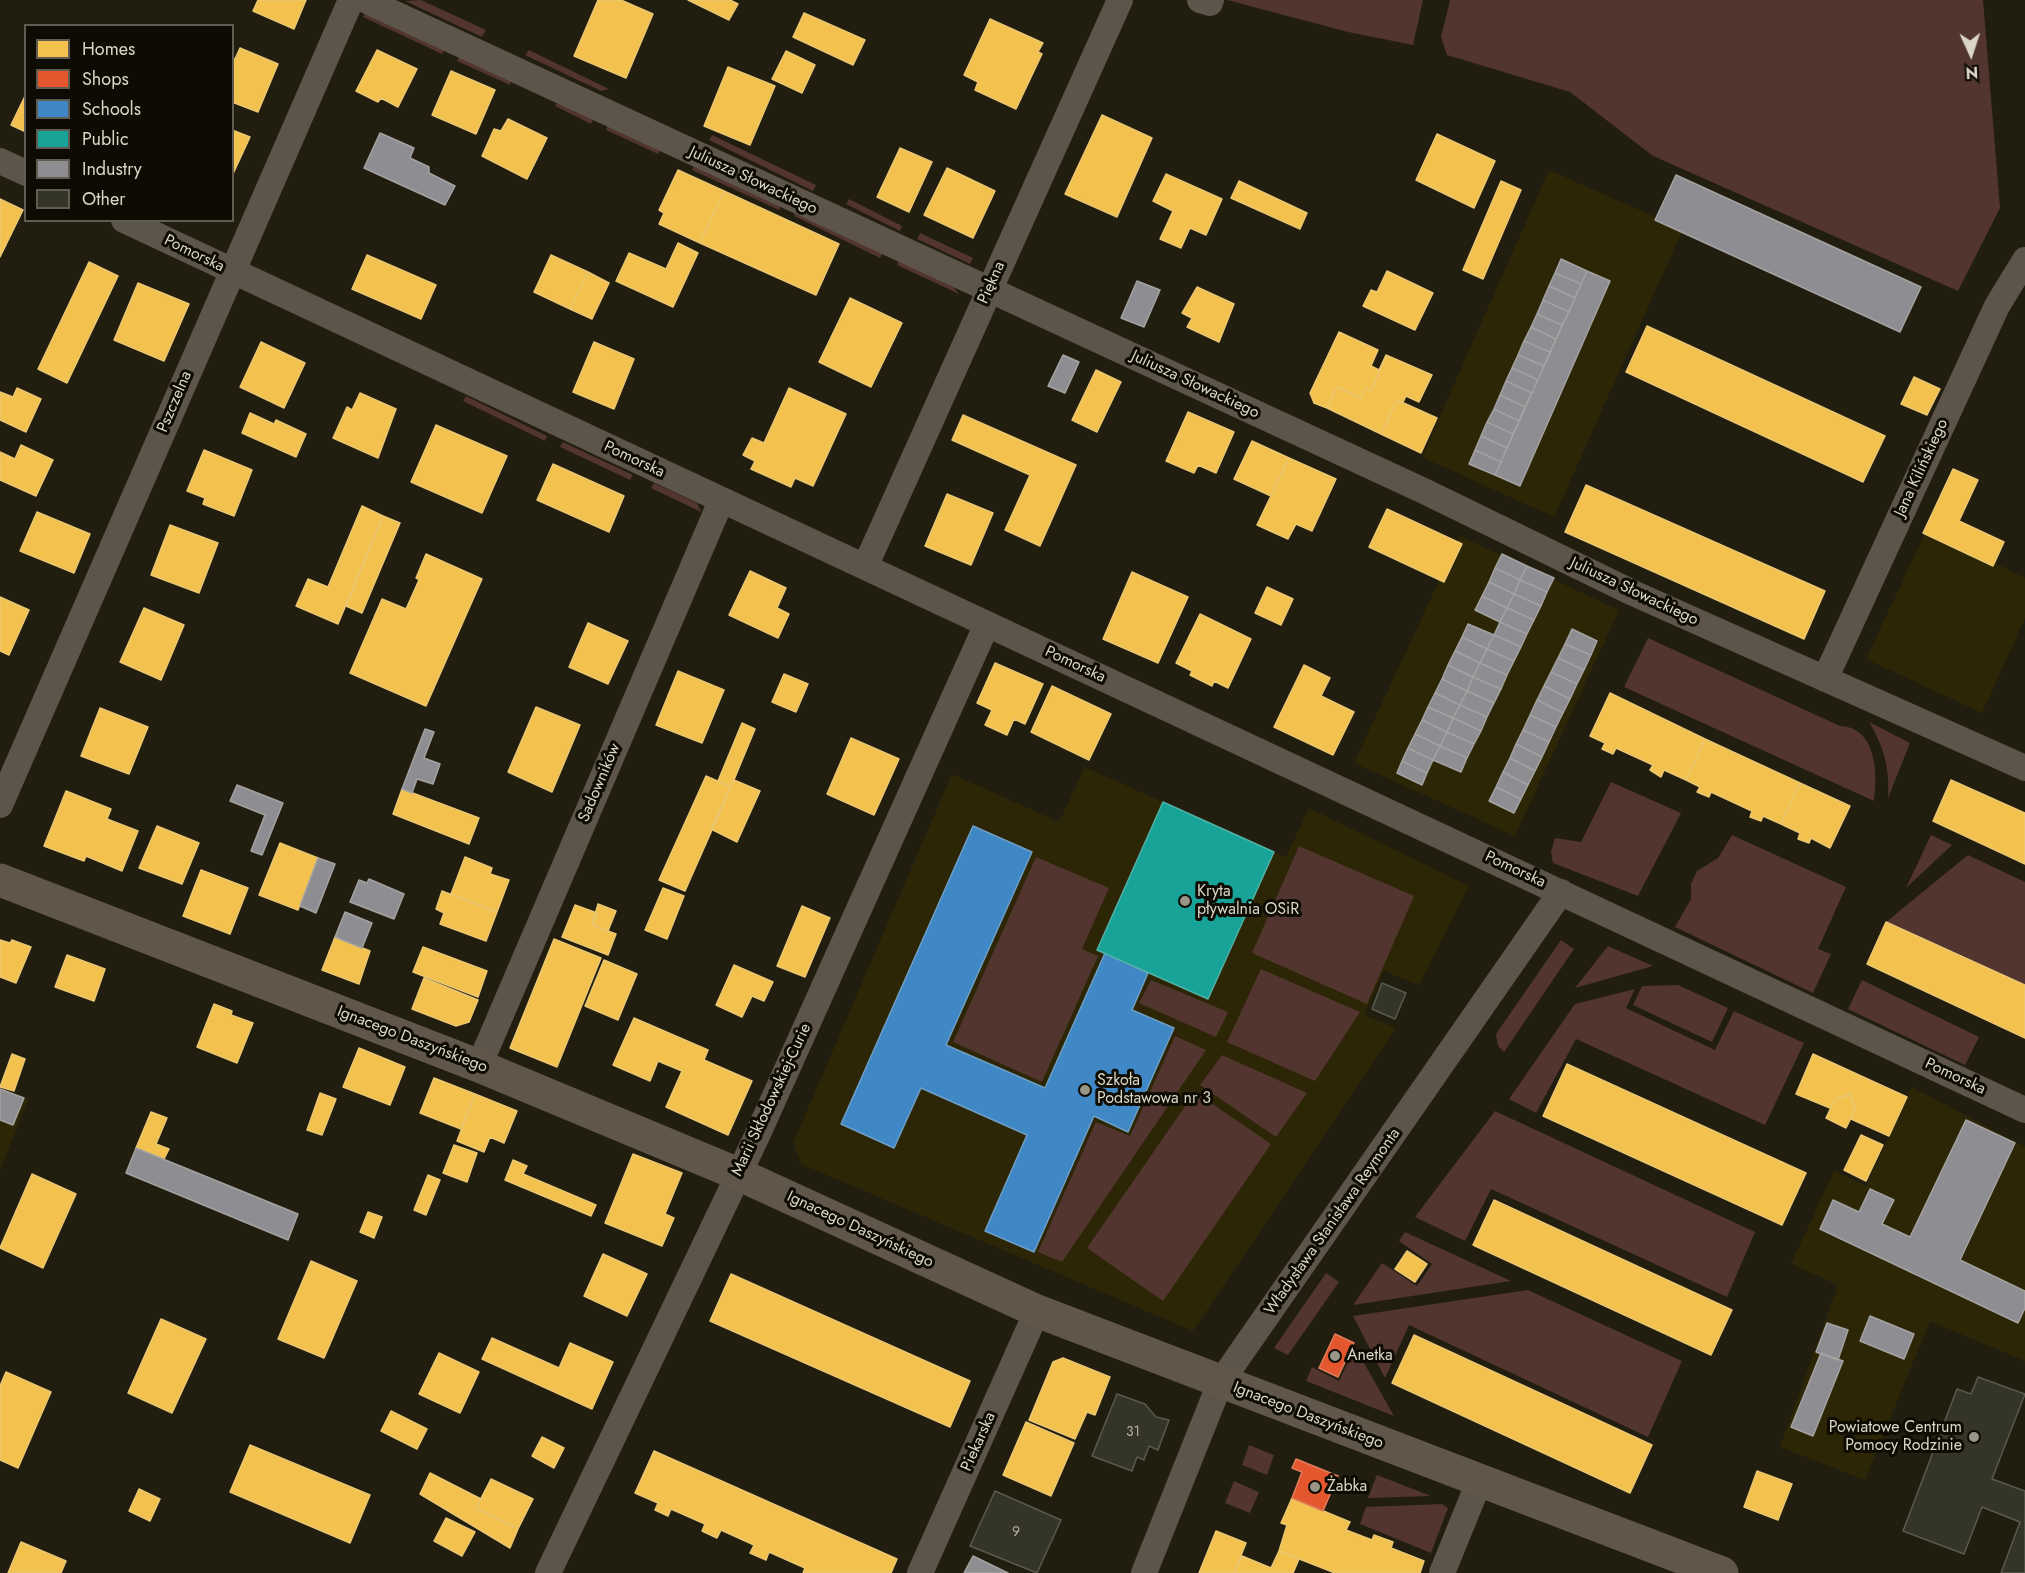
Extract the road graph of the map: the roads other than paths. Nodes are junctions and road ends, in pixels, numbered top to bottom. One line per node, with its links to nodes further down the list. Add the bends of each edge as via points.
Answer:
1 (351, 0): 10 (street, Pszczelna)
2 (364, 0): 11 (street, Juliusza Słowackiego)
3 (1120, 0): 11 (street, Piękna)
4 (1200, 0): 5 (street)
5 (1211, 0)
6 (0, 161): 7 (street)
7 (24, 172)
8 (128, 222): 10 (street, Pomorska)
9 (2025, 260): 15 (street, Jana Kilińskiego, via 1997,306)
10 (231, 272): 12 (street, Pomorska); 17 (street, Pszczelna)
11 (989, 290): 13 (street, Piękna); 15 (street, Juliusza Słowackiego, via 1426,492 1633,593)
12 (721, 501): 13 (street, Pomorska); 20 (street, Sadowników)
13 (865, 567): 14 (street, Pomorska)
14 (987, 624): 19 (street, Pomorska); 22 (street, Marii Skłodowskiej-Curie)
15 (1825, 679): 16 (street, Juliusza Słowackiego)
16 (2025, 768)
17 (0, 805)
18 (0, 880): 20 (street, Ignacego Daszyńskiego)
19 (1561, 892): 21 (street, Pomorska); 24 (street, Władysława Stanisława Reymonta)
20 (479, 1066): 22 (street, Ignacego Daszyńskiego)
21 (2025, 1110)
22 (738, 1174): 23 (street, Ignacego Daszyńskiego); 26 (street, Marii Skłodowskiej-Curie)
23 (1037, 1311): 24 (street, Ignacego Daszyńskiego); 27 (street, Piekarska)
24 (1220, 1383): 25 (street, Ignacego Daszyńskiego); 28 (street, Władysława Stanisława Reymonta)
25 (1479, 1482): 29 (street); 30 (street, Ignacego Daszyńskiego)
26 (548, 1573)
27 (920, 1573)
28 (1144, 1573)
29 (1442, 1573)
30 (1722, 1573)

